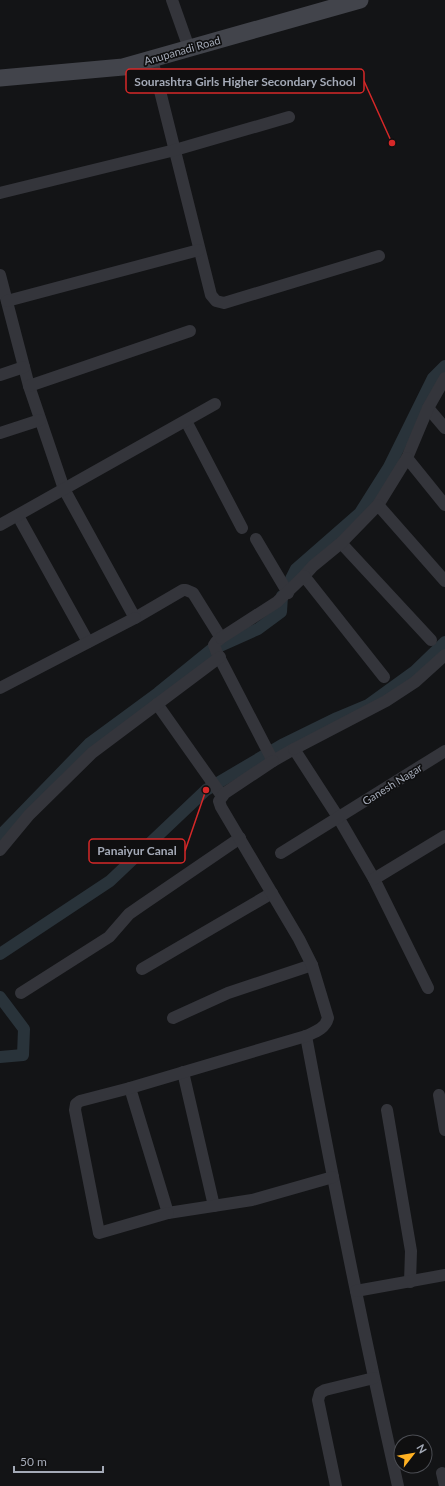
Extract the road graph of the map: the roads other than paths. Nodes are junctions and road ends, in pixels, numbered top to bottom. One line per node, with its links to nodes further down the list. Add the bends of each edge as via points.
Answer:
1 (172, 0): 4 (street)
2 (360, 0): 3 (street, Anupanadi Road)
3 (322, 5): 4 (street, Anupanadi Road)
4 (189, 48): 5 (street, Anupanadi Road)
5 (152, 59): 6 (street, Anupanadi Road, via 123,67); 8 (street)
6 (0, 78)
7 (289, 117): 8 (street)
8 (175, 150): 9 (street); 10 (street)
9 (0, 193)
10 (199, 250): 11 (street, via 211,295 216,301 224,302); 13 (street)
11 (379, 256)
12 (0, 275): 13 (street)
13 (7, 301): 15 (street)
14 (190, 331): 18 (street)
15 (24, 367): 16 (street); 18 (street)
16 (0, 375)
17 (445, 378): 20 (street)
18 (29, 386): 21 (street)
19 (215, 404): 22 (street)
20 (428, 408): 23 (street); 25 (street)
21 (40, 420): 24 (street); 26 (street)
22 (186, 421): 26 (street); 31 (street)
23 (445, 428)
24 (0, 433)
25 (407, 458): 27 (street); 28 (street)
26 (64, 488): 29 (street); 37 (street)
27 (378, 504): 33 (street); 35 (street)
28 (445, 505)
29 (18, 516): 30 (street); 39 (street)
30 (0, 525)
31 (242, 528)
32 (256, 539): 36 (street)
33 (341, 543): 34 (street); 38 (street)
34 (304, 576): 36 (street); 42 (street)
35 (445, 580)
36 (283, 597): 40 (street)
37 (135, 618): 39 (street); 40 (street, via 186,590 193,593)
38 (431, 640)
39 (88, 642): 43 (street)
40 (218, 648): 44 (street); 47 (street)
41 (445, 655): 45 (street, via 415,682 386,701)
42 (384, 677)
43 (0, 688)
44 (157, 704): 48 (street); 52 (street, via 92,753 29,815)
45 (294, 750): 47 (street); 49 (street)
46 (445, 751): 49 (street, Ganesh Nagar)
47 (269, 754): 48 (street)
48 (220, 793): 51 (street, via 221,808)
49 (338, 817): 53 (street, Ganesh Nagar); 54 (street)
50 (445, 836): 54 (street)
51 (240, 838): 55 (street); 59 (street, via 139,906 109,937)
52 (0, 850)
53 (282, 853)
54 (374, 878): 58 (street)
55 (272, 893): 56 (street); 57 (street)
56 (312, 965): 60 (street, via 228,993); 61 (street, via 328,1018 321,1029)
57 (142, 969)
58 (428, 988)
59 (22, 993)
60 (174, 1018)
61 (306, 1036): 62 (street); 67 (street)
62 (183, 1072): 63 (street); 68 (street)
63 (130, 1088): 69 (street); 69 (street, via 76,1104 75,1110 99,1233)
64 (439, 1095): 66 (street)
65 (386, 1110): 71 (street, via 411,1251)
66 (445, 1130)
67 (333, 1177): 68 (street, via 252,1200); 72 (street)
68 (214, 1206): 69 (street)
69 (168, 1213)
70 (445, 1275): 71 (street)
71 (410, 1282): 72 (street)
72 (356, 1291): 73 (street)
73 (374, 1378): 75 (street, via 320,1392 318,1400); 76 (street)
74 (442, 1473): 77 (street)
75 (336, 1486)
76 (398, 1486)
77 (445, 1486)

